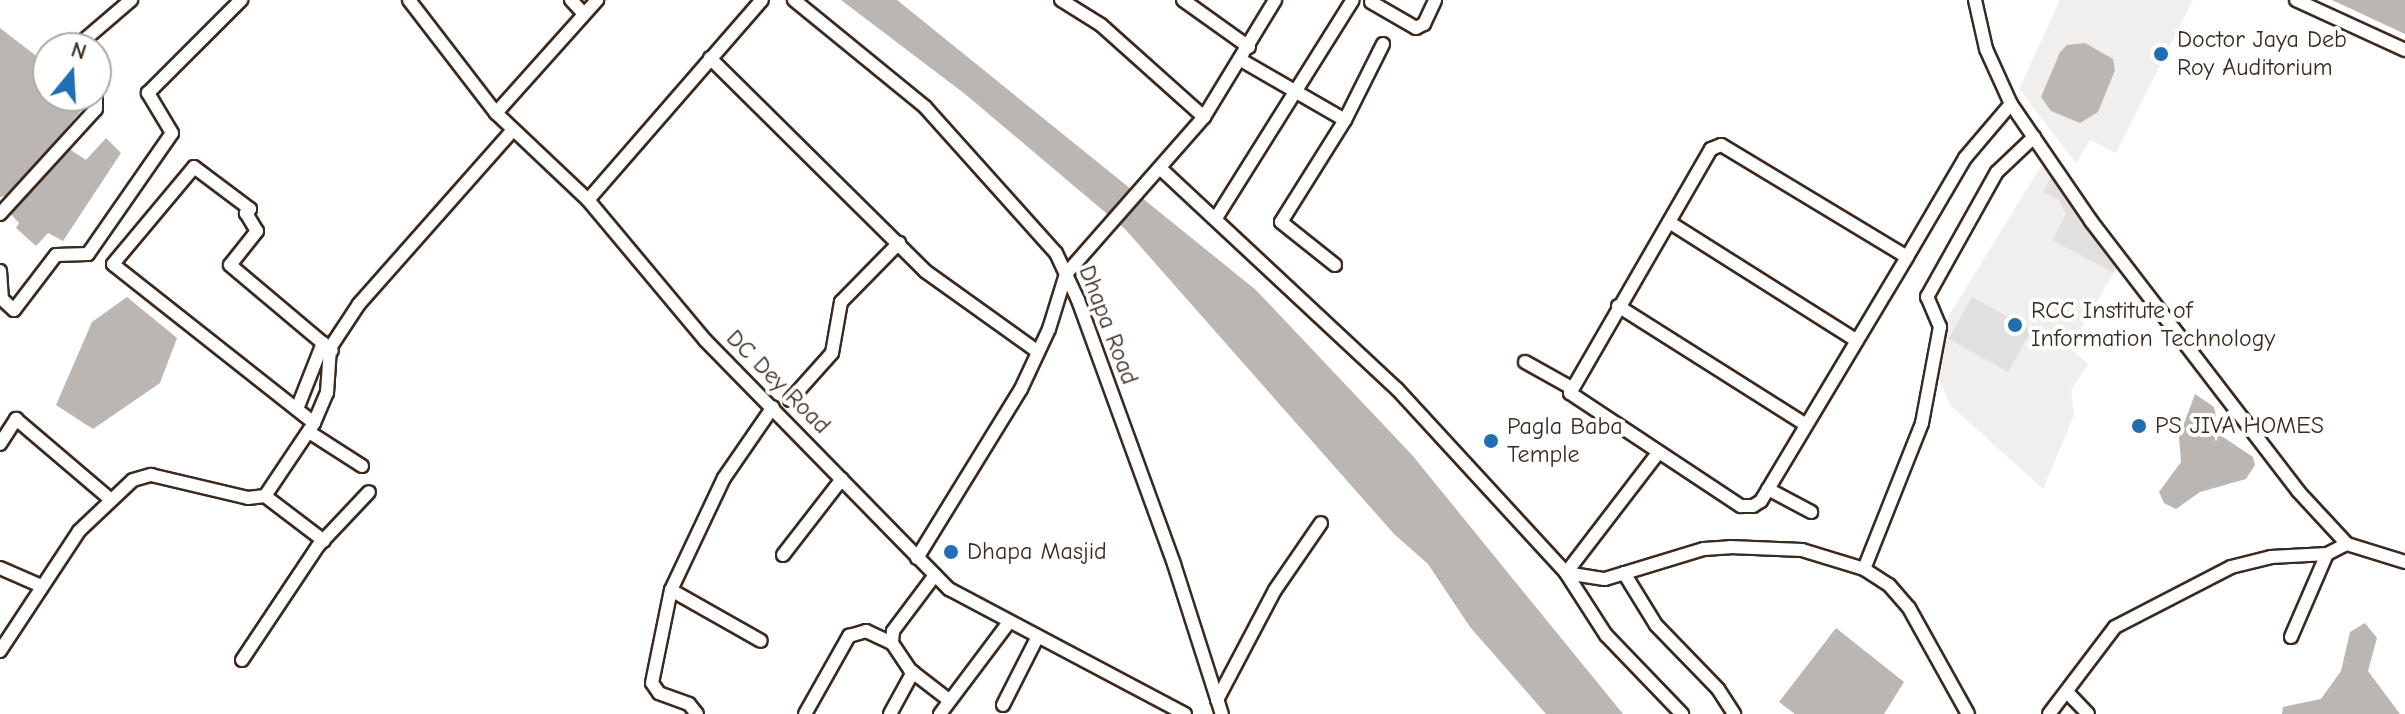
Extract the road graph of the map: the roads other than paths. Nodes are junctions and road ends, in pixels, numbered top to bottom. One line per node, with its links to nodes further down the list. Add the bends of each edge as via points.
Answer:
1 (131, 0): 17 (street)
2 (241, 0): 39 (street, via 148,93 172,133 94,248 88,254 56,255 14,310 2,299)
3 (409, 0): 26 (street, DC Dey Road)
4 (571, 0): 16 (street)
5 (597, 0): 16 (street)
6 (762, 0): 21 (street)
7 (794, 0): 40 (street, Dhapa Road, via 925,107 1017,204)
8 (1061, 0): 27 (street, via 1101,25)
9 (1183, 0): 19 (street)
10 (1275, 0): 19 (street)
11 (1353, 0): 23 (street)
12 (1435, 0): 15 (street, via 1424,24 1416,28)
13 (1975, 0): 24 (street, via 1986,49)
14 (2296, 0): 20 (street)
15 (1370, 1)
16 (584, 14): 26 (street)
17 (94, 32)
18 (1383, 44): 28 (street)
19 (1249, 47): 22 (street)
20 (2405, 50)
21 (710, 58): 32 (street); 36 (street)
22 (1241, 60): 23 (street); 27 (street)
23 (1297, 89): 28 (street); 34 (street)
24 (2011, 104): 30 (street); 37 (street, via 1965,158)
25 (93, 112): 33 (street)
26 (496, 113): 29 (street, DC Dey Road)
27 (1204, 117): 31 (street)
28 (1345, 120): 38 (street, via 1281,222)
29 (513, 130): 32 (street, DC Dey Road); 43 (street, via 359,304)
30 (2034, 137): 63 (street, via 2091,221 2289,479); 69 (street, via 1997,172 1927,297 1940,340 1922,423)
31 (1161, 169): 34 (street); 40 (street)
32 (588, 200): 48 (street, DC Dey Road, via 705,340)
33 (3, 212)
34 (1216, 218): 70 (street, via 1430,422)
35 (1669, 222): 37 (street, via 1711,149 1721,145); 41 (street); 42 (street)
36 (899, 243): 44 (street, via 925,271); 47 (street, via 841,302 832,353)
37 (1907, 257): 42 (street)
38 (1335, 265)
39 (0, 271)
40 (1066, 274): 44 (street); 85 (street, Dhapa Road, via 1174,564)
41 (1618, 306): 46 (street); 50 (street)
42 (1857, 341): 50 (street)
43 (328, 347): 49 (street); 49 (street, via 230,265 257,231 246,213 250,209 194,167 113,264); 51 (street, via 327,393)
44 (1038, 352): 66 (street, via 1021,389)
45 (1525, 362): 46 (street)
46 (1570, 387): 53 (street, via 1576,401)
47 (790, 400)
48 (773, 407): 55 (street, DC Dey Road); 74 (street, via 724,478)
49 (297, 409): 51 (street)
50 (1806, 425): 56 (street)
51 (312, 428): 54 (street); 58 (street)
52 (0, 444): 59 (street, via 16,419)
53 (1658, 453): 56 (street, via 1741,506 1753,506); 70 (street)
54 (362, 466)
55 (842, 479): 65 (street); 66 (street, DC Dey Road)
56 (1768, 489): 60 (street)
57 (369, 492): 62 (street)
58 (265, 496): 59 (street, via 248,498 151,475 133,480); 62 (street)
59 (110, 499): 73 (street, via 79,531)
60 (1811, 512)
61 (1321, 523): 85 (street, via 1275,590)
62 (324, 541): 81 (street)
63 (2347, 544): 64 (street); 67 (street)
64 (2327, 554): 76 (street); 83 (street, via 2271,557 2231,567 2115,627)
65 (783, 555)
66 (917, 558): 72 (street, DC Dey Road)
67 (2405, 562)
68 (0, 568): 73 (street)
69 (1864, 569): 71 (street, via 1802,550 1730,547 1704,549); 95 (street, via 1889,585 1909,608)
70 (1566, 573): 71 (street, via 1605,579); 93 (street, via 1606,635)
71 (1624, 573): 94 (street, via 1656,625 1718,689)
72 (935, 575): 75 (street, DC Dey Road); 79 (street, via 893,631)
73 (41, 586): 80 (street)
74 (671, 590): 78 (street); 87 (street, via 652,683 659,693 689,704)
75 (1009, 622): 77 (street, DC Dey Road); 84 (street)
76 (2291, 637)
77 (1037, 638): 86 (street); 91 (street, DC Dey Road)
78 (761, 641)
79 (892, 643): 82 (street); 88 (street, via 866,631 849,636)
80 (0, 651)
81 (242, 660)
82 (913, 672): 84 (street); 89 (street)
83 (2067, 692): 96 (street); 97 (street)
84 (949, 700): 90 (street)
85 (1217, 700): 92 (street, Dhapa Road)
86 (1003, 705)
87 (697, 714)
88 (805, 714)
89 (890, 714)
90 (940, 714)
91 (1185, 714)
92 (1222, 714)
93 (1682, 714)
94 (1734, 714)
95 (1968, 714)
96 (2049, 714)
97 (2088, 714)

